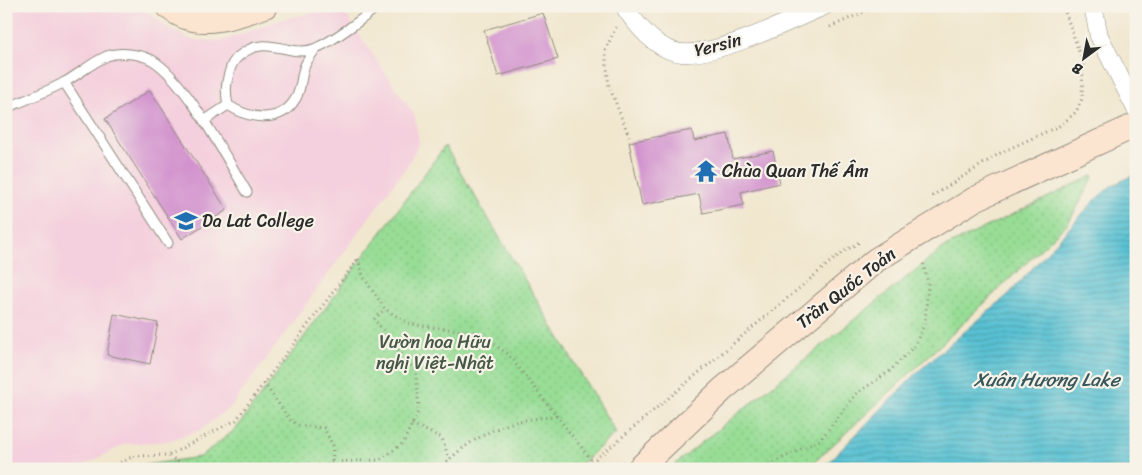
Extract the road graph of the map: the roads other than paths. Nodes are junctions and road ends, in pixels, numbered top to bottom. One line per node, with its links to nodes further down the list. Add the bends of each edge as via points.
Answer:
1 (168, 6): 2 (main road, via 186,18 205,20 234,16)
2 (266, 6)
3 (377, 6): 7 (lane)
4 (624, 6): 5 (street, Yersin, via 644,33 664,47 681,53 727,45)
5 (824, 6)
6 (1092, 8): 11 (street, via 1099,36)
7 (316, 48): 9 (lane, via 304,67 295,99 284,112 266,118 242,114); 9 (lane, via 297,52 285,47 254,46 233,61 227,78)
8 (64, 82): 10 (lane); 12 (lane, via 108,56 130,53 151,60 166,72); 15 (lane)
9 (228, 105): 12 (lane)
10 (6, 108)
11 (1136, 109)
12 (204, 121): 14 (lane)
13 (1136, 124): 16 (main road, Trần Quốc Toản, via 975,199 876,260 722,390)
14 (247, 192)
15 (168, 243)
16 (639, 469)

